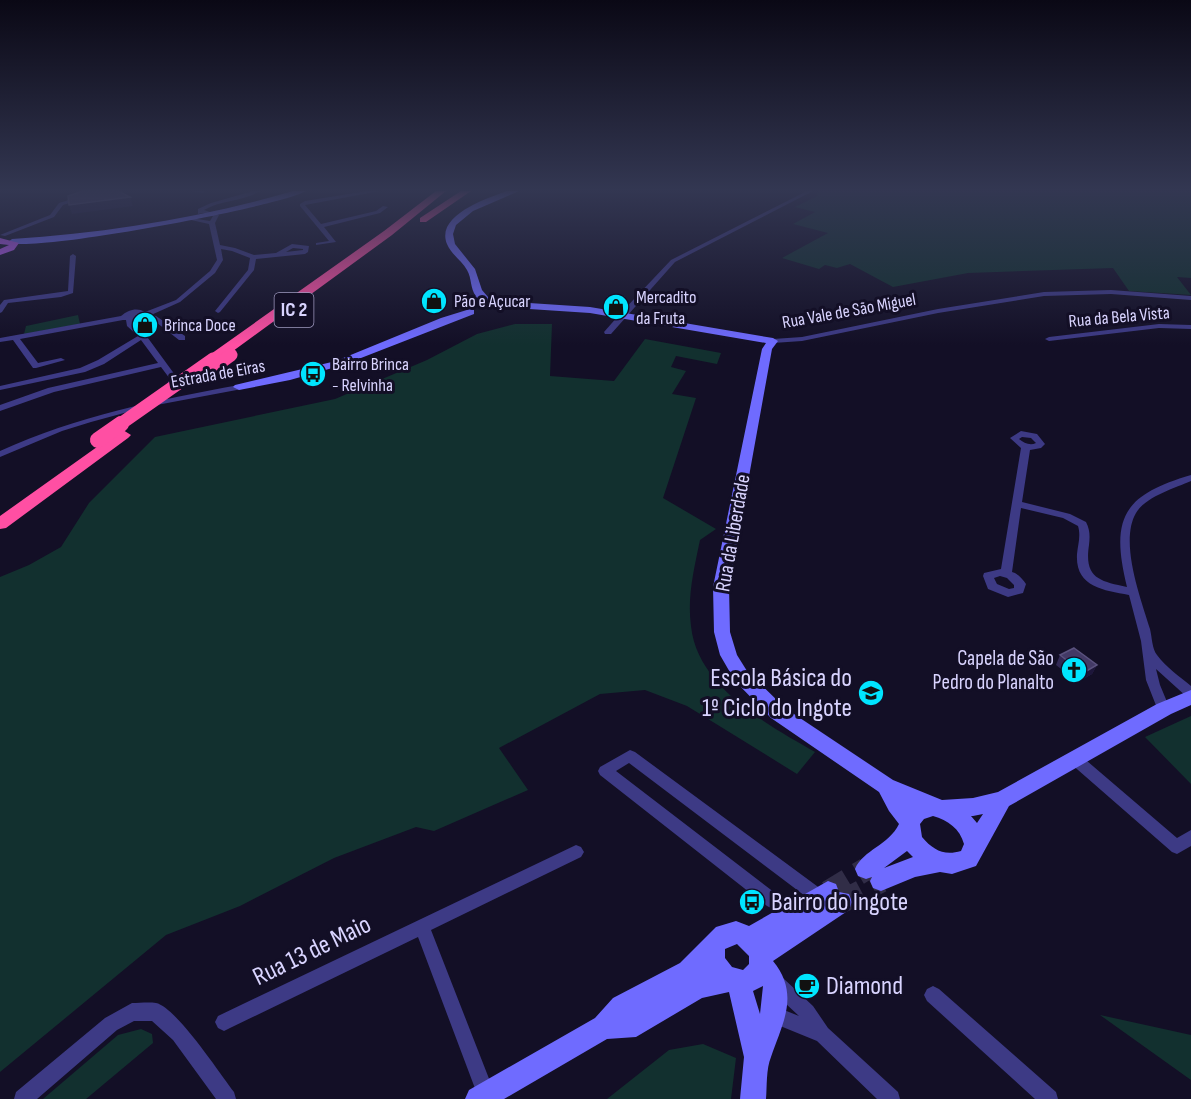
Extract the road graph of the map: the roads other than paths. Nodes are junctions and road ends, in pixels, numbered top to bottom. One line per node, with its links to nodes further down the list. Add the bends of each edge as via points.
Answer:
1 (217, 242): 8 (street)
2 (331, 242): 6 (street)
3 (381, 242): 7 (highway)
4 (451, 242): 11 (street)
5 (710, 242): 19 (street, via 673,261)
6 (318, 244)
7 (378, 244): 40 (highway, IC 2, bridge); 41 (highway, IC 2, bridge)
8 (218, 250): 10 (street, via 238,250); 18 (street, via 220,260 206,278 178,301)
9 (73, 256): 16 (street, via 71,292 6,301)
10 (253, 257): 12 (street, via 278,254); 17 (street, via 250,270)
11 (466, 264): 14 (street, via 470,286); 15 (street, via 476,275)
12 (278, 266)
13 (1191, 298): 29 (street, Rua Vale de São Miguel, via 1111,292 1044,294)
14 (460, 303): 15 (street); 15 (street, via 470,298); 21 (street, Estrada de Eiras)
15 (483, 307): 19 (street, Rua Vale de São Miguel, via 563,307); 21 (street, Estrada de Eiras)
16 (0, 311)
17 (218, 311)
18 (141, 314): 20 (street, via 127,313); 26 (street, via 154,317)
19 (621, 316): 23 (street); 29 (street, Rua Vale de São Miguel)
20 (127, 319): 24 (street); 25 (street)
21 (440, 320): 32 (street, Estrada de Eiras, via 345,361)
22 (1191, 327): 27 (street, Rua da Bela Vista, via 1159,326)
23 (608, 332)
24 (142, 336): 31 (street); 33 (street, via 82,370)
25 (15, 338): 28 (street); 30 (street, via 36,366)
26 (182, 338)
27 (1049, 339)
28 (0, 340)
29 (767, 344): 48 (street, Rua da Liberdade, via 721,587 722,632 729,655 756,694)
30 (61, 360)
31 (163, 364): 34 (street, via 174,379); 35 (street, via 51,390)
32 (239, 387): 34 (street, Estrada de Eiras)
33 (0, 388)
34 (161, 401): 37 (street, Estrada de Eiras, via 63,426)
35 (0, 408)
36 (1026, 446): 39 (street)
37 (0, 454)
38 (1191, 478): 43 (street, via 1131,511 1126,540)
39 (1016, 504): 42 (street); 43 (street, via 1066,516 1082,524 1086,534 1081,562 1086,575 1101,584)
40 (0, 511)
41 (0, 524)
42 (1006, 573)
43 (1133, 592): 44 (street)
44 (1151, 657): 45 (street); 46 (street, via 1150,671)
45 (1191, 695): 46 (street)
46 (1164, 709): 47 (street)
47 (1075, 759): 49 (street); 52 (street, via 1177,847)
48 (886, 786): 50 (street, Rua da Liberdade); 51 (street, Rua da Liberdade)
49 (1002, 800): 50 (street, via 972,807); 53 (street)
50 (938, 808): 51 (street, via 918,811); 53 (street, via 961,819)
51 (909, 825): 55 (street, via 918,849); 55 (street, via 874,875)
52 (1191, 837)
53 (975, 845): 55 (street, via 968,860 960,864)
54 (576, 852): 58 (street, Rua 13 de Maio)
55 (940, 863)
56 (830, 897): 57 (street, via 630,756 605,771); 60 (street)
57 (772, 901)
58 (422, 927): 64 (street, Rua 13 de Maio); 69 (street)
59 (713, 948): 60 (street, via 717,940 729,933 744,934); 61 (street, via 713,962 722,975); 65 (street, via 688,971 622,1007)
60 (762, 960): 61 (street, via 753,979); 63 (street); 66 (street)
61 (733, 981): 65 (street, via 698,987 636,1024); 67 (street, via 745,1001)
62 (933, 995): 73 (street)
63 (774, 1015): 66 (street); 67 (street, via 770,1033)
64 (224, 1022)
65 (604, 1027): 69 (street)
66 (822, 1034): 68 (street)
67 (757, 1057): 72 (street)
68 (884, 1096)
69 (482, 1097)
70 (23, 1099): 71 (street, via 111,1024 132,1012 156,1012 179,1034)
71 (227, 1099)
72 (753, 1099)
73 (1049, 1099)

